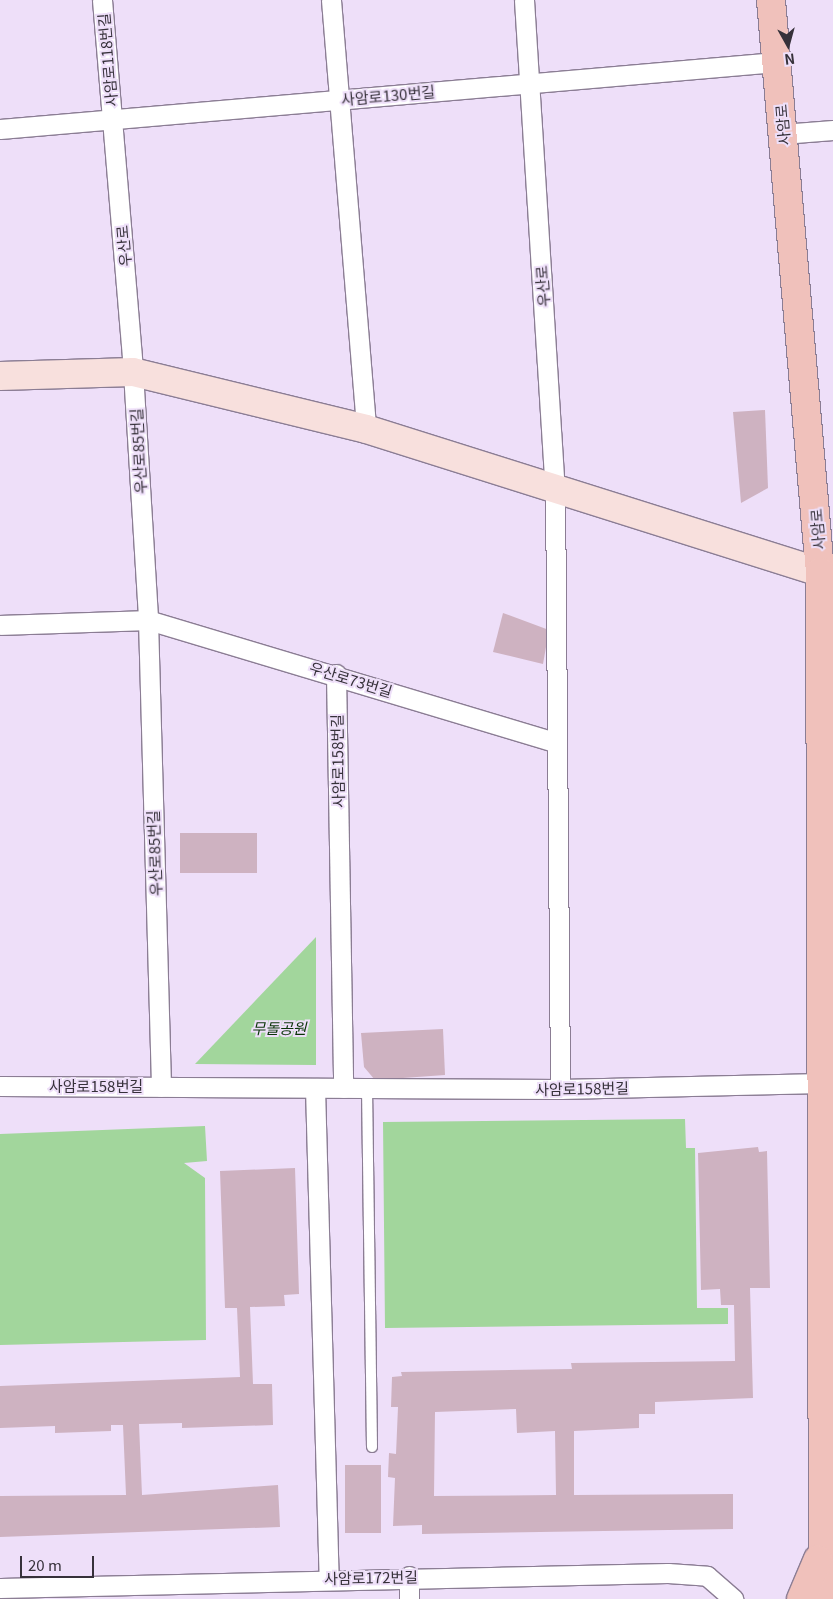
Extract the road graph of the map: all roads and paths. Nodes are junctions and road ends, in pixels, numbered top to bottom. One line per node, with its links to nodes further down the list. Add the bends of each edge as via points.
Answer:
1 (102, 0): 8 (street, 사암로118번길)
2 (330, 0): 7 (street)
3 (524, 0): 6 (street)
4 (771, 0): 5 (main road, 사암로)
5 (776, 62): 6 (street, 사암로130번길); 11 (main road, 사암로)
6 (530, 83): 7 (street, 사암로130번길); 15 (street, 우산로)
7 (339, 100): 8 (street, 사암로130번길); 14 (street)
8 (112, 119): 9 (street, 사암로130번길); 12 (street, 우산로)
9 (0, 129)
10 (833, 130): 11 (street)
11 (782, 134): 16 (main road, 사암로)
12 (133, 372): 13 (street); 14 (street); 17 (street, 우산로85번길)
13 (0, 376)
14 (366, 429): 15 (street)
15 (555, 488): 16 (street); 20 (street)
16 (827, 577): 21 (main road, 사암로)
17 (148, 620): 18 (street); 19 (street, 우산로73번길); 23 (street, 우산로85번길)
18 (0, 625)
19 (336, 674): 20 (street, 우산로73번길); 25 (street, 사암로158번길)
20 (554, 742): 27 (street)
21 (827, 1083): 27 (street, 사암로158번길); 29 (main road, 사암로)
22 (0, 1086): 23 (street, 사암로158번길)
23 (161, 1087): 24 (street, 사암로158번길)
24 (315, 1088): 25 (street, 사암로158번길); 31 (street)
25 (343, 1088): 26 (street, 사암로158번길)
26 (367, 1088): 27 (street, 사암로158번길); 28 (lane)
27 (560, 1089)
28 (372, 1447)
29 (828, 1553): 36 (main road); 37 (main road, 사암로)
30 (409, 1576): 31 (street, 사암로172번길); 34 (street); 35 (street, 사암로172번길, via 668,1573 707,1576)
31 (329, 1578): 33 (street, 사암로172번길)
32 (0, 1588): 33 (street, 사암로172번길)
33 (74, 1592)
34 (409, 1599)
35 (733, 1599)
36 (801, 1599)
37 (823, 1599)

